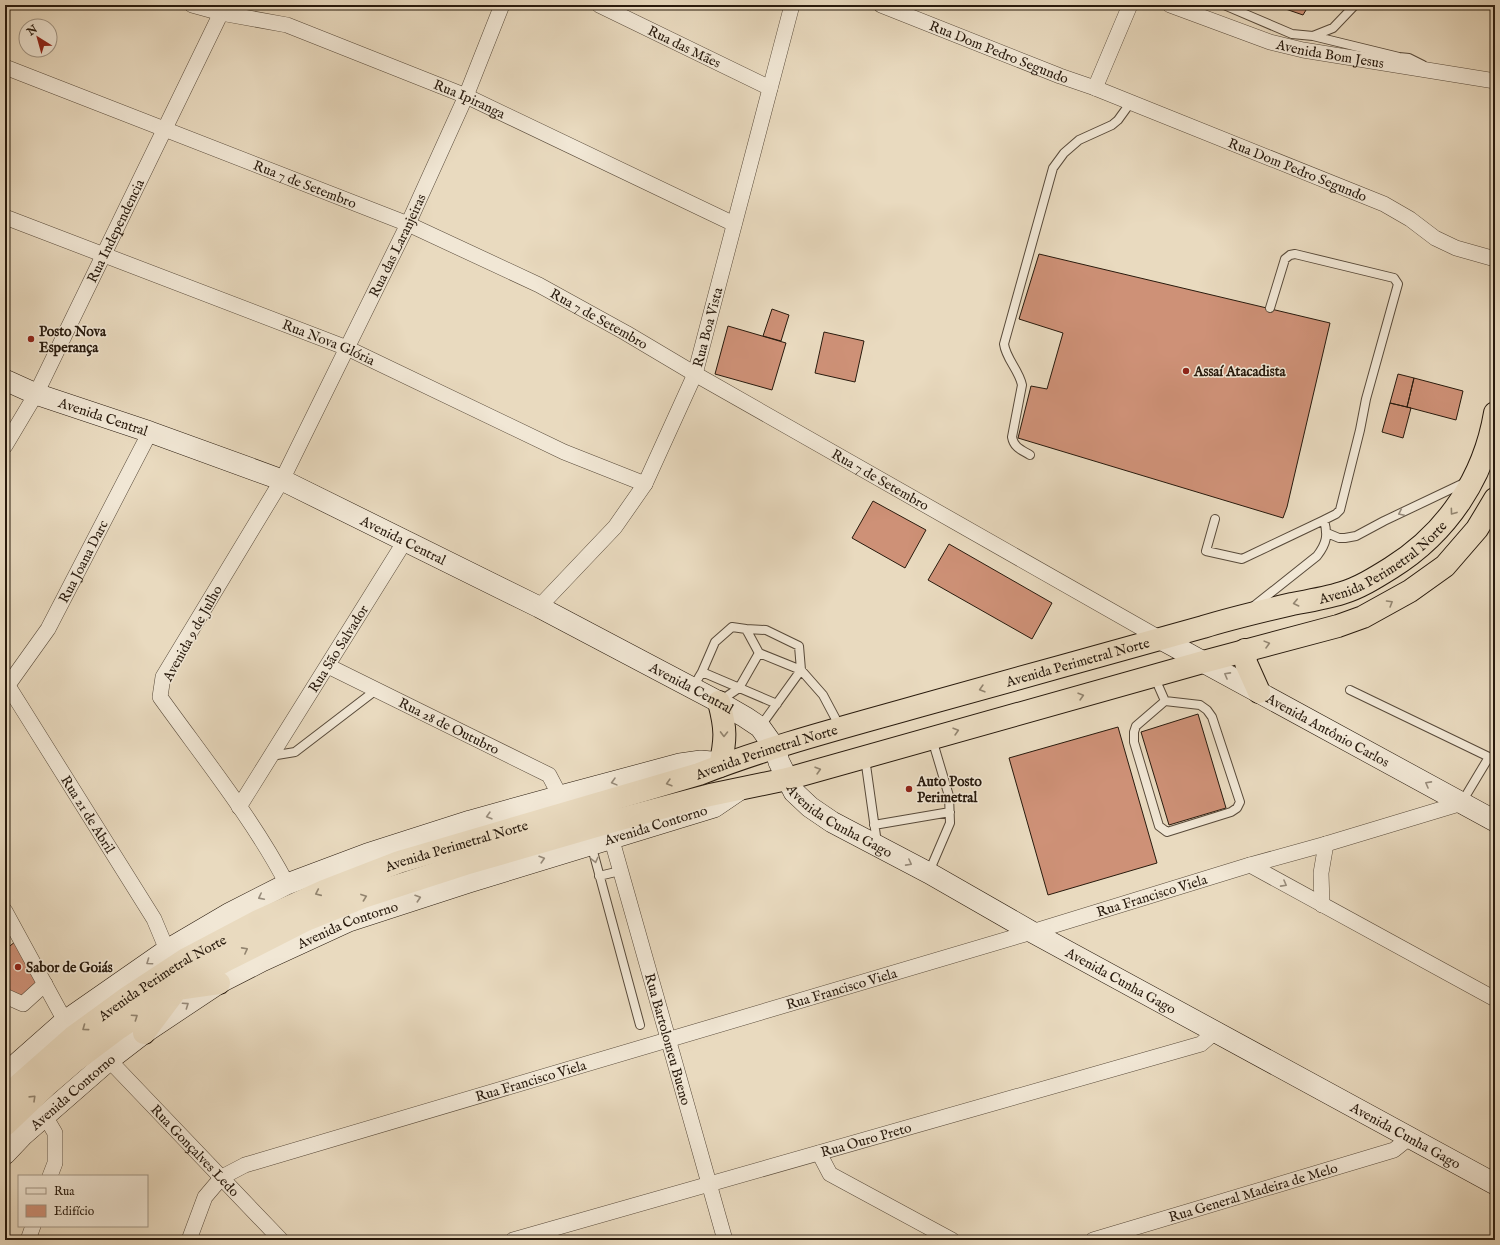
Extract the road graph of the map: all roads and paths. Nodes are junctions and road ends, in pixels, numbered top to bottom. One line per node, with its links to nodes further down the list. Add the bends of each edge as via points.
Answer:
1 (192, 5): 10 (street, Rua Ipiranga)
2 (502, 5): 17 (street, Rua das Laranjeiras)
3 (599, 5): 15 (street, Rua das Mães)
4 (792, 5): 15 (street, Rua Boa Vista)
5 (881, 5): 16 (street, Rua Dom Pedro Segundo)
6 (1130, 5): 16 (street)
7 (1170, 5): 13 (street, Avenida Bom Jesus, via 1276,44)
8 (1224, 5): 11 (lane, via 1292,34)
9 (1355, 5): 11 (lane, via 1333,28)
10 (221, 13): 17 (street, Rua Ipiranga, via 287,25); 19 (street, Rua Independencia)
11 (1313, 36): 13 (lane, via 1409,58)
12 (5, 67): 19 (street, Rua 7 de Setembro)
13 (1442, 73): 14 (street, Avenida Bom Jesus)
14 (1495, 82)
15 (770, 88): 22 (street, Rua Boa Vista)
16 (1095, 88): 18 (street, Rua Dom Pedro Segundo)
17 (466, 96): 21 (street, Rua das Laranjeiras); 22 (street, Rua Ipiranga)
18 (1131, 102): 24 (street, Rua Dom Pedro Segundo, via 1384,204 1435,238 1456,248); 33 (lane, via 1118,120 1079,140 1064,153 1053,168 1004,344 1022,385 1012,442)
19 (164, 130): 21 (street, Rua 7 de Setembro); 23 (street, Rua Independencia)
20 (5, 217): 23 (street, Rua Nova Glória)
21 (408, 224): 26 (street, Rua das Laranjeiras); 27 (street, Rua 7 de Setembro, via 539,285)
22 (734, 224): 27 (street, Rua Boa Vista)
23 (104, 255): 26 (street, Rua Nova Glória); 29 (street, Rua Independencia)
24 (1495, 259)
25 (1270, 308): 39 (lane, via 1285,259 1295,254 1394,278 1398,284 1366,399 1340,510)
26 (347, 348): 35 (street, Rua das Laranjeiras); 36 (street, Rua Nova Glória, via 564,452)
27 (695, 374): 36 (street, Rua Boa Vista); 45 (street, Rua 7 de Setembro)
28 (5, 380): 29 (street, Avenida Central)
29 (36, 394): 31 (street, Avenida Central); 32 (street, Rua Independencia)
30 (1495, 413): 34 (highway, Avenida Perimetral Norte, via 1485,453)
31 (150, 432): 35 (street, Avenida Central); 53 (street, Rua Joana Darc, via 48,629)
32 (5, 446)
33 (1030, 455)
34 (1474, 478): 40 (lane, one-way to 40, via 1356,536 1339,538); 43 (highway, Avenida Perimetral Norte, one-way to 43, via 1441,528 1419,549 1369,582 1342,593)
35 (282, 480): 41 (street, Avenida Central); 73 (street, Avenida 9 de Julho, via 163,677 160,697)
36 (645, 484): 42 (street, Rua Boa Vista, via 615,527)
37 (1495, 499): 46 (highway, Avenida Perimetral Norte, one-way to 37, via 1364,617 1410,591 1445,566 1477,530)
38 (1214, 520): 39 (lane, via 1206,551 1242,559)
39 (1324, 520): 40 (lane)
40 (1327, 533): 43 (lane, via 1317,556)
41 (405, 541): 42 (street, Avenida Central); 49 (street, Rua São Salvador)
42 (539, 607): 52 (street, Avenida Central)
43 (1241, 616): 45 (highway, Avenida Perimetral Norte)
44 (746, 629): 47 (lane); 50 (lane, via 766,630 799,646); 52 (lane, via 732,628 715,642)
45 (1161, 639): 48 (street, Avenida Antônio Carlos); 62 (highway, Avenida Perimetral Norte, one-way to 62)
46 (1245, 650): 48 (highway, Avenida Perimetral Norte); 57 (highway, via 1246,663)
47 (759, 653): 50 (lane); 54 (lane)
48 (1203, 662): 51 (highway, Avenida Perimetral Norte); 57 (street, Avenida Antônio Carlos, one-way to 48)
49 (328, 666): 55 (street, Rua 28 de Outubro); 65 (street, Rua São Salvador)
50 (801, 670): 60 (lane); 62 (lane, via 823,695)
51 (1154, 675): 58 (lane); 63 (highway, Avenida Perimetral Norte, one-way to 51)
52 (697, 680): 54 (lane); 59 (street, Avenida Central)
53 (6, 683): 89 (street, Rua 21 de Abril, via 154,919)
54 (739, 688): 59 (lane); 60 (lane)
55 (376, 690): 65 (lane, via 296,752); 71 (street, Rua 28 de Outubro, via 548,774)
56 (1350, 690): 67 (lane)
57 (1259, 692): 72 (street, Avenida Antônio Carlos, one-way to 57)
58 (1165, 701): 58 (lane, via 1200,705 1207,710 1212,717 1240,802 1231,812 1167,832 1159,826 1134,742 1136,726)
59 (719, 702): 61 (street, Avenida Central); 68 (highway, one-way to 68, via 725,737)
60 (777, 704): 61 (lane)
61 (760, 727): 64 (street, Avenida Central)
62 (840, 728): 64 (highway, Avenida Perimetral Norte)
63 (932, 738): 66 (highway, Avenida Perimetral Norte); 74 (lane, via 949,796)
64 (775, 748): 68 (highway, Avenida Perimetral Norte); 69 (street, Avenida Cunha Gago)
65 (271, 756): 73 (street, Rua São Salvador)
66 (865, 757): 69 (highway, Avenida Perimetral Norte, one-way to 66); 76 (lane)
67 (1492, 758): 72 (lane)
68 (720, 766): 71 (street, one-way to 71, via 701,761 680,764); 102 (highway, Avenida Perimetral Norte, one-way to 102, via 399,862 324,891 258,921 186,959 128,997 73,1037)
69 (787, 779): 70 (highway, Avenida Perimetral Norte); 80 (street, Avenida Cunha Gago, via 794,792 810,807)
70 (739, 790): 77 (street, Avenida Contorno, via 714,807); 92 (highway, Avenida Perimetral Norte, one-way to 70, via 260,942 363,897 464,864 617,820 710,795)
71 (560, 796): 85 (street, one-way to 85, via 374,851)
72 (1462, 803): 75 (street, Avenida Antônio Carlos); 79 (street, Rua Francisco Viela)
73 (239, 807): 85 (street, Avenida 9 de Julho)
74 (950, 812): 76 (lane); 83 (lane, via 950,823)
75 (1495, 821)
76 (874, 825): 80 (lane)
77 (611, 838): 78 (street, Avenida Contorno); 82 (street, Rua Bartolomeu Bueno)
78 (591, 844): 84 (lane, one-way to 84); 90 (street, Avenida Contorno, one-way to 78, via 349,921)
79 (1326, 844): 81 (street, Rua Francisco Viela); 86 (street, via 1321,872)
80 (877, 846): 83 (street, Avenida Cunha Gago, one-way to 83)
81 (1250, 865): 86 (street, one-way to 86); 88 (street, Rua Francisco Viela)
82 (620, 871): 84 (lane); 99 (street, Rua Bartolomeu Bueno)
83 (929, 873): 88 (street, Avenida Cunha Gago)
84 (599, 876): 96 (lane)
85 (287, 884): 89 (street, one-way to 89, via 230,913)
86 (1322, 904): 94 (street)
87 (5, 911): 91 (street)
88 (1032, 932): 97 (street, Avenida Cunha Gago); 99 (street, Rua Francisco Viela)
89 (167, 950): 95 (street, one-way to 95)
90 (219, 983): 92 (highway); 98 (street, Avenida Contorno, one-way to 90)
91 (45, 984): 93 (street, via 23,1004); 95 (street)
92 (177, 989): 98 (highway); 104 (highway, Avenida Perimetral Norte, one-way to 92, via 75,1061)
93 (5, 996)
94 (1495, 999)
95 (66, 1021): 101 (street)
96 (640, 1025)
97 (1215, 1032): 105 (street, Avenida Cunha Gago); 106 (street, Rua Ouro Preto, via 1200,1044)
98 (144, 1033): 100 (street, Avenida Contorno)
99 (668, 1040): 109 (street, Rua Francisco Viela, via 245,1165); 110 (street, Rua Bartolomeu Bueno)
100 (109, 1060): 103 (street, Avenida Contorno); 109 (street, Rua Gonçalves Ledo)
101 (5, 1074)
102 (5, 1098)
103 (45, 1116): 107 (street, Avenida Contorno); 108 (street, via 55,1133 55,1163)
104 (5, 1125)
105 (1409, 1138): 111 (street, Avenida Cunha Gago); 119 (street, Rua General Madeira de Melo, via 1394,1150)
106 (819, 1153): 110 (street, Rua Ouro Preto); 118 (street, via 830,1174)
107 (5, 1154)
108 (50, 1175)
109 (222, 1177): 114 (street, via 205,1196); 115 (street, Rua Gonçalves Ledo)
110 (709, 1184): 116 (street, Rua Ouro Preto); 117 (street, Rua Bartolomeu Bueno)
111 (1495, 1184)
112 (33, 1227): 113 (street)
113 (28, 1240)
114 (189, 1240)
115 (281, 1240)
116 (513, 1240)
117 (725, 1240)
118 (952, 1240)
119 (1093, 1240)

